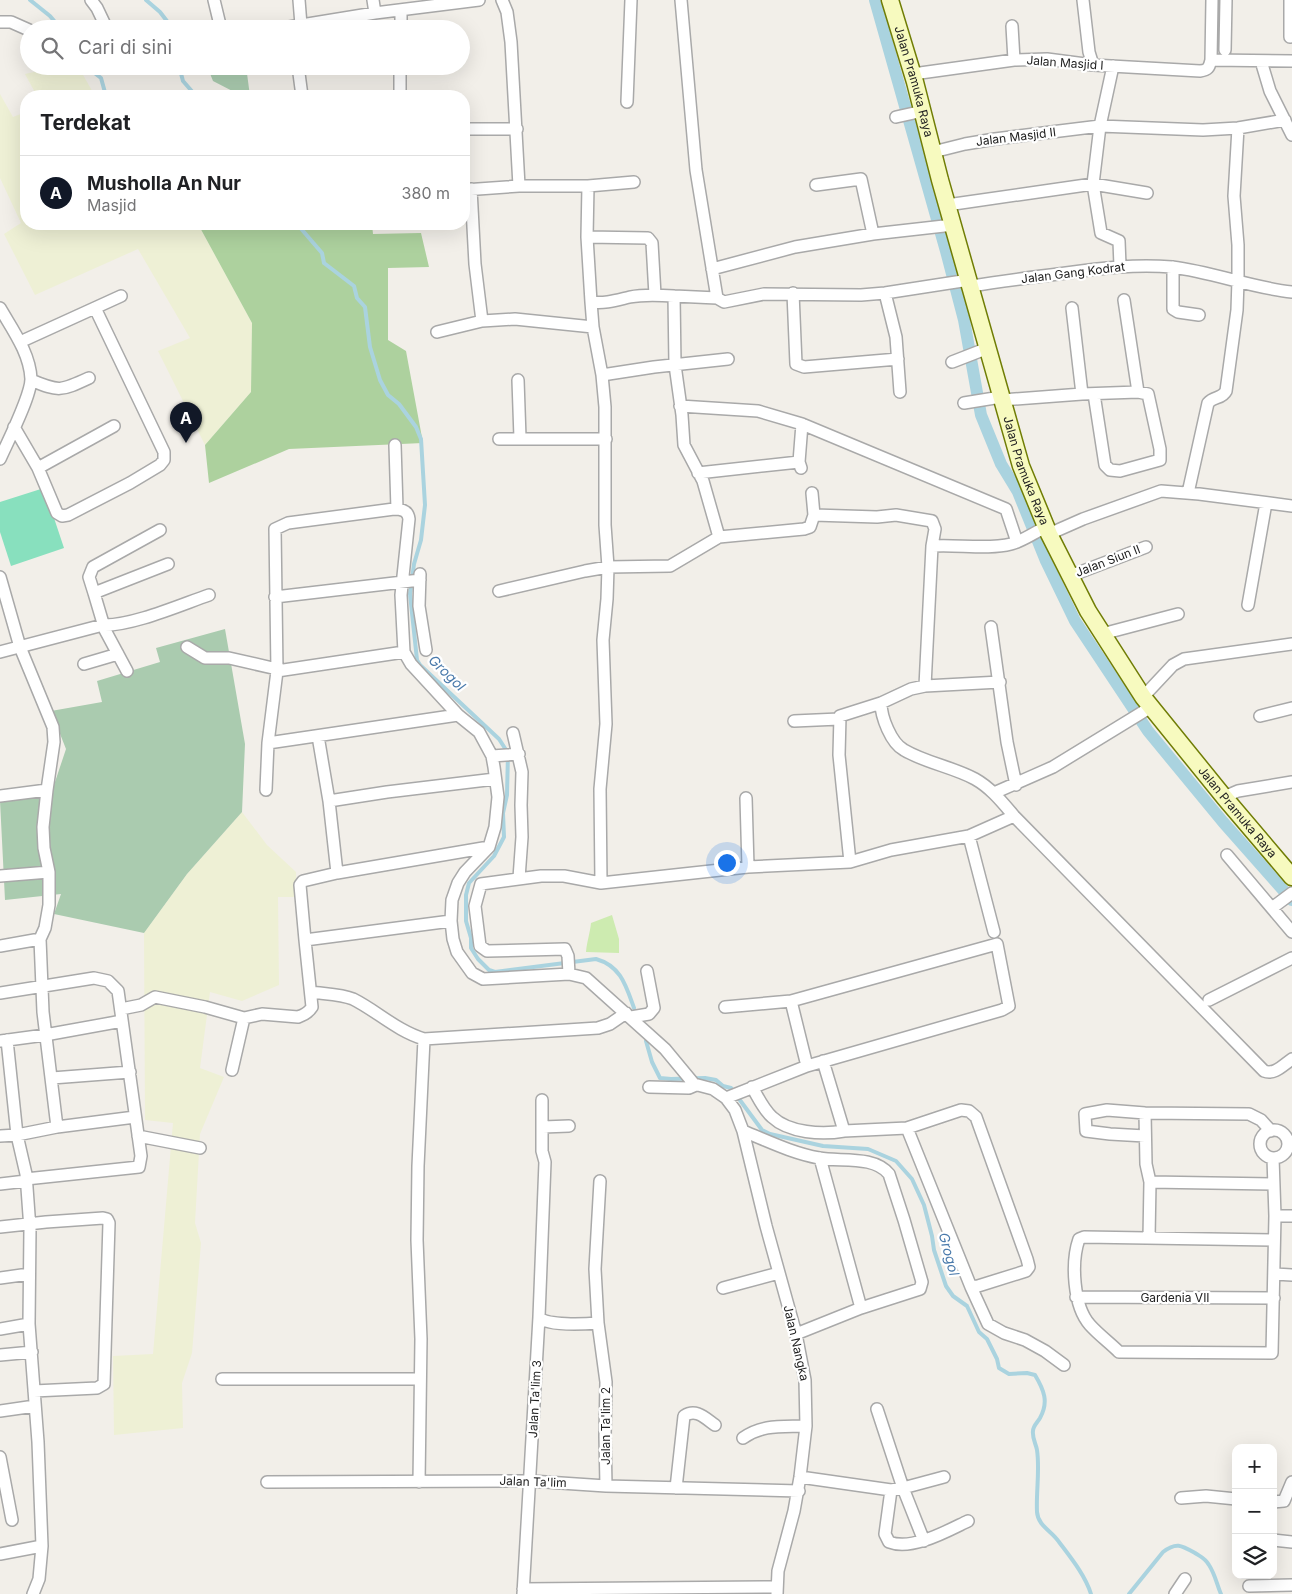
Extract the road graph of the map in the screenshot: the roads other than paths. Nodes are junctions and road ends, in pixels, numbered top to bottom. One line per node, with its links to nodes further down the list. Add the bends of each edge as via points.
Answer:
1 (90, 0): 17 (street)
2 (214, 0): 18 (street)
3 (299, 0): 19 (street)
4 (373, 0): 15 (street)
5 (479, 0): 14 (street)
6 (502, 0): 42 (street, via 511,42)
7 (630, 0): 37 (street)
8 (681, 0): 61 (street, via 696,170)
9 (890, 0): 32 (street, Jalan Pramuka Raya)
10 (1083, 0): 30 (street)
11 (1212, 0): 27 (street)
12 (1226, 0): 25 (street)
13 (1290, 0): 24 (street)
14 (401, 10): 15 (street); 21 (street)
15 (375, 13): 20 (street)
16 (1, 20): 22 (street)
17 (103, 20)
18 (219, 20)
19 (297, 20)
20 (336, 20)
21 (401, 20)
22 (20, 26)
23 (1012, 26): 26 (street)
24 (1290, 37)
25 (1225, 50)
26 (1014, 60): 30 (street, Jalan Masjid I, via 1047,59); 32 (street, Jalan Masjid I)
27 (1211, 60): 28 (street); 31 (street, Jalan Masjid I, via 1206,70 1200,71)
28 (1261, 61): 29 (street); 40 (street, via 1270,90)
29 (1292, 61)
30 (1093, 65): 31 (street, Jalan Masjid I)
31 (1113, 66): 41 (street)
32 (913, 74): 38 (street, Jalan Pramuka Raya)
33 (299, 75): 35 (street)
34 (400, 75): 36 (street)
35 (301, 90)
36 (400, 90)
37 (626, 102)
38 (918, 112): 39 (street); 46 (street, Jalan Pramuka Raya)
39 (899, 116)
40 (1285, 120): 43 (street, Jalan Masjid II); 45 (street)
41 (1100, 126): 43 (street, Jalan Masjid II, via 1194,130); 46 (street, Jalan Masjid II, via 995,139); 48 (street)
42 (517, 128): 44 (street); 50 (street)
43 (1238, 128): 62 (street, via 1234,196)
44 (470, 129)
45 (1292, 135)
46 (933, 152): 54 (street, Jalan Pramuka Raya)
47 (634, 182): 51 (street)
48 (1093, 184): 53 (street); 54 (street); 59 (street, via 1101,233 1120,241)
49 (816, 185): 57 (street, via 861,179)
50 (519, 186): 51 (street); 52 (street)
51 (588, 186): 58 (street)
52 (470, 190)
53 (1147, 193)
54 (947, 205): 56 (street, Jalan Pramuka Raya)
55 (470, 218): 77 (street)
56 (950, 226): 57 (street); 63 (street, Jalan Pramuka Raya)
57 (873, 234): 61 (street, via 794,247)
58 (587, 237): 67 (street, via 648,238 652,243); 72 (street)
59 (1120, 266): 60 (street, Jalan Gang Kodrat); 63 (street, Jalan Gang Kodrat)
60 (1173, 268): 62 (street, Jalan Gang Kodrat); 76 (street, via 1173,309)
61 (712, 270): 70 (street)
62 (1238, 280): 64 (street, Jalan Gang Kodrat); 107 (street, via 1226,391 1222,397 1208,403)
63 (967, 282): 66 (street, Jalan Gang Kodrat, via 946,282); 81 (street, Jalan Pramuka Raya)
64 (1292, 292)
65 (793, 293): 66 (street, Jalan Gang Kodrat); 70 (street, Jalan Gang Kodrat, via 764,294 724,302); 83 (street, via 796,364 804,367)
66 (885, 293): 83 (street)
67 (655, 295): 69 (street, Jalan Gang Kodrat); 72 (street, Jalan Gang Kodrat)
68 (121, 296): 74 (street)
69 (674, 296): 70 (street, Jalan Gang Kodrat); 85 (street)
70 (717, 298)
71 (1124, 300): 91 (street)
72 (591, 302): 78 (street)
73 (0, 308): 80 (street)
74 (95, 308): 80 (street); 104 (street, via 164,452 164,460 130,483 64,515 57,512)
75 (1072, 308): 92 (street)
76 (1199, 315)
77 (482, 321): 78 (street, via 515,319); 79 (street)
78 (593, 327): 86 (street)
79 (437, 332)
80 (20, 342): 88 (street)
81 (984, 350): 84 (street); 93 (street, Jalan Pramuka Raya)
82 (728, 359): 85 (street)
83 (898, 359): 90 (street)
84 (952, 362)
85 (675, 365): 86 (street); 95 (street)
86 (602, 375): 101 (street)
87 (89, 378): 88 (street, via 58,389)
88 (31, 380): 98 (street)
89 (518, 380): 99 (street)
90 (900, 392)
91 (1138, 392): 92 (street); 92 (street, via 1148,394 1160,460 1120,471 1110,470 1105,464)
92 (1088, 394): 93 (street)
93 (997, 399): 94 (street); 113 (street, Jalan Pramuka Raya)
94 (968, 402)
95 (680, 406): 96 (street, via 758,411); 105 (street, via 684,445)
96 (802, 424): 105 (street, via 800,465); 115 (street, via 1006,509)
97 (114, 426): 104 (street)
98 (14, 427): 103 (street); 104 (street)
99 (520, 438): 100 (street); 101 (street)
100 (499, 439)
101 (606, 439): 119 (street)
102 (395, 445): 110 (street)
103 (0, 459)
104 (38, 468)
105 (698, 473): 114 (street)
106 (812, 493): 111 (street)
107 (1188, 493): 108 (street); 113 (street, via 1161,491)
108 (1266, 503): 109 (street); 127 (street)
109 (1292, 506)
110 (397, 509): 122 (street, via 407,512 409,518); 126 (street, via 278,527 274,533)
111 (814, 515): 114 (street, via 810,526 804,529); 116 (street, via 896,515 932,521 935,529)
112 (160, 530): 124 (street, via 93,567 89,577)
113 (1046, 530): 115 (street); 121 (street, Jalan Pramuka Raya)
114 (719, 537): 119 (street, via 670,566)
115 (1020, 541): 116 (street, via 996,546)
116 (932, 546): 143 (street)
117 (1146, 547): 121 (street, Jalan Siun II)
118 (168, 564): 124 (street)
119 (608, 567): 123 (street); 177 (street, via 603,640 606,724 600,789)
120 (0, 576): 133 (street)
121 (1070, 576): 131 (street, Jalan Pramuka Raya)
122 (402, 582): 126 (street); 135 (street, via 420,577 419,606); 137 (street)
123 (499, 591)
124 (94, 593): 129 (street)
125 (208, 595): 129 (street, via 114,626)
126 (275, 597): 140 (street)
127 (1248, 605)
128 (1178, 614): 131 (street)
129 (103, 626): 133 (street); 138 (street)
130 (991, 627): 142 (street)
131 (1102, 634): 145 (street, Jalan Pramuka Raya)
132 (1292, 644): 145 (street, via 1184,659 1173,665)
133 (20, 647): 136 (street); 159 (street, via 53,727 54,752)
134 (186, 647): 140 (street, via 205,658 229,658)
135 (426, 650)
136 (0, 652)
137 (404, 652): 140 (street); 147 (street)
138 (118, 654): 139 (street); 141 (street)
139 (84, 664)
140 (277, 670): 153 (street)
141 (127, 671)
142 (1000, 682): 143 (street); 158 (street)
143 (925, 686): 144 (street)
144 (881, 703): 149 (street, via 843,714); 161 (street, via 889,731 902,749 975,779)
145 (1146, 706): 158 (street, via 1129,722 1054,767); 163 (street, Jalan Pramuka Raya)
146 (1292, 708): 148 (street)
147 (458, 715): 152 (street); 155 (street, via 479,732)
148 (1260, 716)
149 (839, 719): 150 (street); 170 (street, via 839,755)
150 (794, 721)
151 (513, 733): 154 (street)
152 (318, 736): 153 (street); 165 (street)
153 (268, 743): 160 (street)
154 (519, 754): 155 (street); 176 (street, via 522,837)
155 (492, 756): 156 (street)
156 (495, 779): 165 (street); 168 (street, via 498,797)
157 (1292, 782): 163 (street, via 1238,791)
158 (1016, 785): 161 (street)
159 (47, 790): 162 (street); 172 (street, via 43,827)
160 (266, 790)
161 (994, 793): 166 (street)
162 (0, 796)
163 (1224, 797): 175 (street, Jalan Pramuka Raya)
164 (746, 798): 171 (street)
165 (328, 801): 173 (street)
166 (1014, 816): 167 (street); 202 (street, via 1259,1066 1268,1073)
167 (970, 836): 170 (street, via 892,850); 181 (street)
168 (489, 847): 173 (street); 180 (street, via 458,882)
169 (1228, 855): 179 (street)
170 (850, 862): 171 (street)
171 (748, 867): 177 (street)
172 (49, 872): 174 (street); 183 (street, via 48,911)
173 (337, 873): 184 (street, via 300,884)
174 (0, 876)
175 (1292, 877)
176 (519, 878): 177 (street, via 564,876); 188 (street, via 481,884 475,906 480,946 487,951 564,949)
177 (601, 883)
178 (1292, 893): 179 (street)
179 (1276, 905): 182 (street)
180 (450, 921): 184 (street); 188 (street, via 457,952 472,973 483,980)
181 (994, 932)
182 (1292, 932)
183 (40, 939): 185 (street); 189 (street)
184 (304, 940): 190 (street)
185 (0, 946)
186 (1292, 958): 192 (street)
187 (647, 970): 196 (street, via 653,1012)
188 (569, 971): 196 (street, via 586,978)
189 (42, 986): 191 (street); 195 (street, via 102,979 118,991); 199 (street)
190 (310, 992): 197 (street, via 312,1007 298,1017 262,1014); 200 (street, via 350,998)
191 (0, 993)
192 (1209, 1000)
193 (791, 1001): 194 (street); 203 (street, via 997,944 1009,1006); 204 (street)
194 (725, 1007)
195 (121, 1009): 197 (street, via 160,998); 198 (street)
196 (628, 1015): 200 (street, via 598,1028); 208 (street)
197 (244, 1018): 205 (street)
198 (122, 1021): 199 (street); 206 (street)
199 (45, 1035): 201 (street); 207 (street)
200 (424, 1039): 260 (street, via 417,1222)
201 (3, 1040): 209 (street)
202 (1292, 1059)
203 (823, 1062): 204 (street); 220 (street)
204 (807, 1066): 211 (street)
205 (232, 1070)
206 (130, 1072): 207 (street); 214 (street)
207 (52, 1078): 216 (street)
208 (695, 1084): 210 (street, via 683,1088); 211 (street)
209 (6, 1088): 222 (street)
210 (649, 1088)
211 (738, 1093): 219 (street, Jalan Nangka, via 735,1110); 220 (street, via 782,1125 830,1134)
212 (542, 1100): 217 (street, Jalan Ta'lim 3)
213 (1145, 1113): 221 (street, via 1249,1114 1262,1120); 225 (street); 225 (street, via 1107,1110 1085,1114 1086,1131)
214 (135, 1117): 216 (street); 224 (street)
215 (569, 1126): 217 (street)
216 (57, 1127): 222 (street)
217 (542, 1127): 252 (street, Jalan Ta'lim 3, via 545,1162)
218 (908, 1128): 220 (street); 247 (street); 247 (street, via 961,1110 976,1117 1029,1267 1026,1271)
219 (743, 1131): 229 (street, via 777,1146); 242 (street, Jalan Nangka)
220 (844, 1131)
221 (1271, 1131): 226 (street); 230 (street, via 1263,1136 1260,1145 1264,1154)
222 (17, 1135): 223 (street); 231 (street)
223 (0, 1136)
224 (138, 1136): 227 (street); 231 (street, via 139,1167)
225 (1146, 1136): 233 (street)
226 (1289, 1138): 228 (street)
227 (200, 1148)
228 (1289, 1152): 230 (street)
229 (820, 1158): 251 (street); 251 (street, via 864,1161 884,1167 889,1174 922,1282 920,1289)
230 (1273, 1158): 235 (street)
231 (26, 1180): 234 (street); 238 (street)
232 (600, 1181): 253 (street, Jalan Ta'lim 2, via 595,1268)
233 (1150, 1182): 235 (street); 240 (street)
234 (0, 1184)
235 (1273, 1184): 236 (street)
236 (1275, 1216): 237 (street); 241 (street)
237 (1292, 1216)
238 (30, 1224): 239 (street); 243 (street); 262 (street, via 103,1218 109,1223 104,1384 97,1388)
239 (0, 1227)
240 (1150, 1238): 241 (street); 249 (street, via 1079,1239 1074,1252)
241 (1274, 1240): 244 (street)
242 (779, 1273): 248 (street); 256 (street, Jalan Nangka)
243 (29, 1274): 246 (street); 254 (street)
244 (1275, 1274): 245 (street); 250 (street)
245 (1292, 1275)
246 (0, 1278)
247 (972, 1286): 259 (street, via 988,1324 1045,1350)
248 (723, 1288)
249 (1076, 1297): 250 (street, Gardenia VII); 250 (street, via 1089,1324 1119,1352 1272,1352)
250 (1274, 1298)
251 (861, 1308): 256 (street)
252 (539, 1317): 253 (street, via 543,1321 571,1324); 272 (street, Jalan Ta'lim 3)
253 (598, 1323): 276 (street, Jalan Ta'lim 2, via 607,1400)
254 (29, 1324): 255 (street); 257 (street)
255 (0, 1329)
256 (796, 1334): 267 (street, Jalan Nangka, via 805,1380)
257 (32, 1352): 258 (street); 262 (street)
258 (0, 1355)
259 (1064, 1365)
260 (420, 1378): 261 (street); 274 (street)
261 (222, 1379)
262 (34, 1392): 263 (street)
263 (35, 1406): 265 (street); 289 (street)
264 (878, 1409): 278 (street)
265 (0, 1411)
266 (715, 1425): 277 (street, via 698,1413 684,1416)
267 (806, 1426): 268 (street, via 765,1428); 271 (street, Jalan Nangka)
268 (743, 1438)
269 (0, 1457): 284 (street)
270 (944, 1477): 278 (street)
271 (800, 1478): 279 (street); 280 (street, Jalan Nangka)
272 (530, 1481): 274 (street, Jalan Ta'lim); 276 (street, Jalan Ta'lim); 295 (street, Jalan Ta'lim 3)
273 (266, 1482): 274 (street, Jalan Ta'lim)
274 (419, 1482)
275 (1292, 1482): 283 (street, via 1284,1501)
276 (606, 1486): 277 (street, Jalan Ta'lim)
277 (676, 1488): 280 (street, Jalan Ta'lim)
278 (903, 1488): 279 (street); 287 (street)
279 (891, 1490): 287 (street, via 885,1534 889,1542 896,1545)
280 (798, 1491): 294 (street, Jalan Nangka, via 778,1571)
281 (1181, 1498): 282 (street)
282 (1232, 1499)
283 (1277, 1502)
284 (12, 1520)
285 (968, 1521): 287 (street)
286 (1277, 1540): 288 (street)
287 (924, 1541)
288 (1292, 1542)
289 (42, 1546): 290 (street); 296 (street, via 39,1579)
290 (0, 1554)
291 (1185, 1579): 297 (street)
292 (1250, 1586): 293 (street)
293 (1292, 1586)
294 (777, 1590): 295 (street)
295 (523, 1592)
296 (33, 1594)
297 (1175, 1594)

